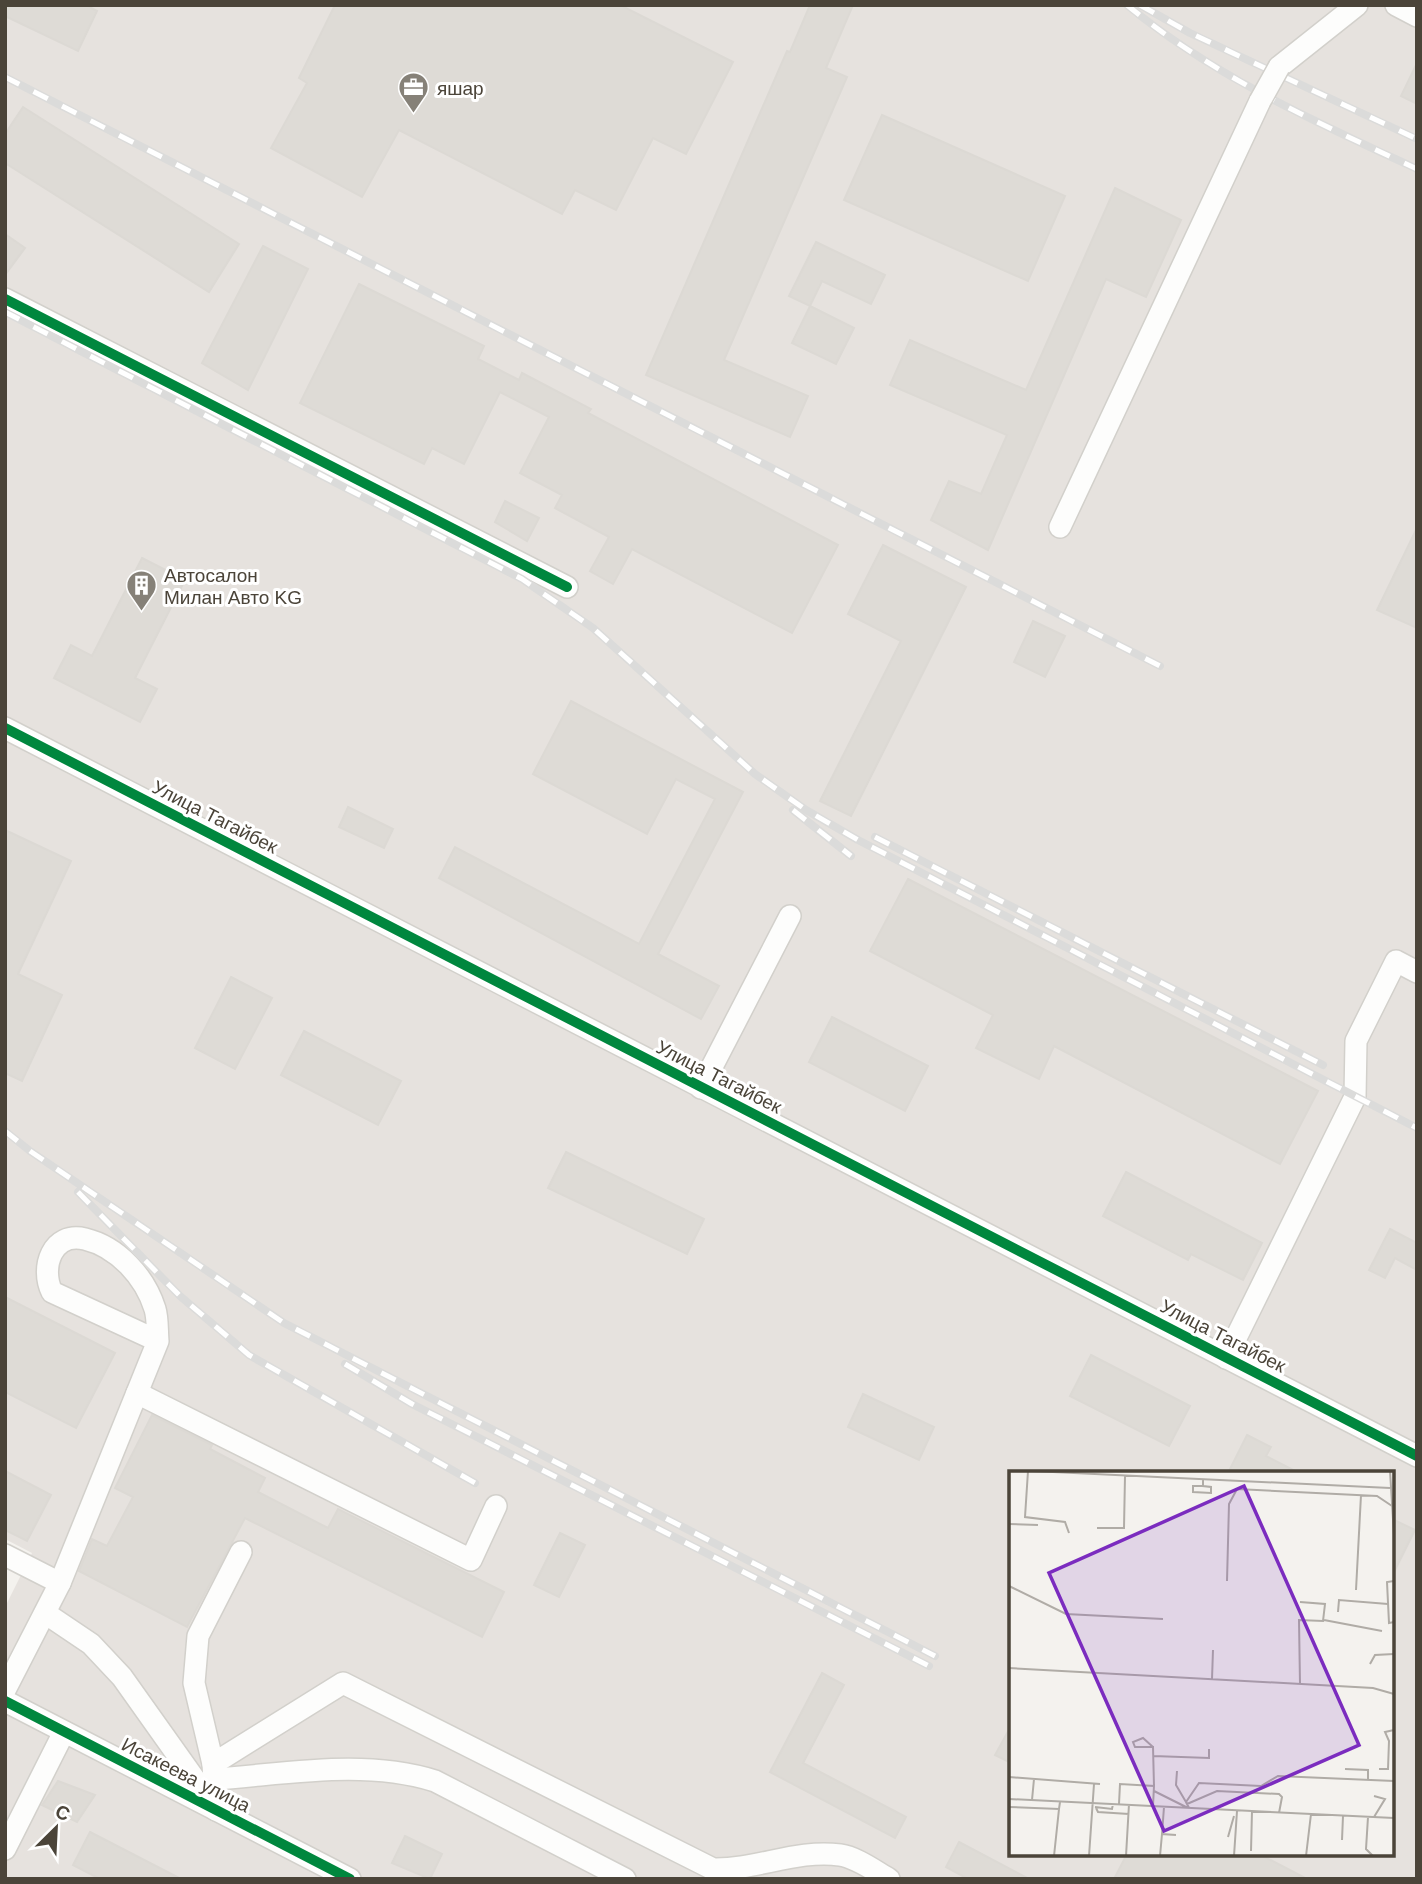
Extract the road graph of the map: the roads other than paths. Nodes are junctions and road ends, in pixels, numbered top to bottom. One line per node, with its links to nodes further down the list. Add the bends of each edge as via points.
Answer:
1 (1357, 5): 5 (street, bridge, via 1279,67)
2 (1396, 5): 3 (street)
3 (1417, 16)
4 (5, 299): 6 (street)
5 (1060, 527)
6 (567, 587)
7 (5, 729): 10 (street, Улица Тагайбек)
8 (790, 916): 10 (street)
9 (1417, 972): 12 (street, via 1396,961 1356,1041 1355,1097)
10 (701, 1088): 12 (street, Улица Тагайбек)
11 (158, 1342): 11 (street, via 52,1292 45,1279 48,1257 63,1241 83,1238 123,1259 138,1275 156,1311); 13 (street)
12 (1226, 1358): 14 (street, Улица Тагайбек)
13 (137, 1393): 15 (street, via 471,1560); 18 (street)
14 (1417, 1456)
15 (496, 1506)
16 (241, 1552): 23 (street, via 198,1636 194,1683)
17 (5, 1555): 18 (street)
18 (60, 1583): 19 (street)
19 (45, 1613): 20 (street); 24 (street, via 91,1644 122,1677)
20 (5, 1690)
21 (5, 1701): 22 (street, Исакеева улица)
22 (64, 1731): 24 (street, Исакеева улица); 25 (street)
23 (214, 1772): 24 (street); 27 (street, via 379,1768 410,1773 435,1781); 28 (street, via 343,1682 713,1869 737,1869 812,1854 842,1855)
24 (216, 1810): 26 (street, Исакеева улица)
25 (5, 1849)
26 (350, 1879)
27 (625, 1879)
28 (889, 1879)

